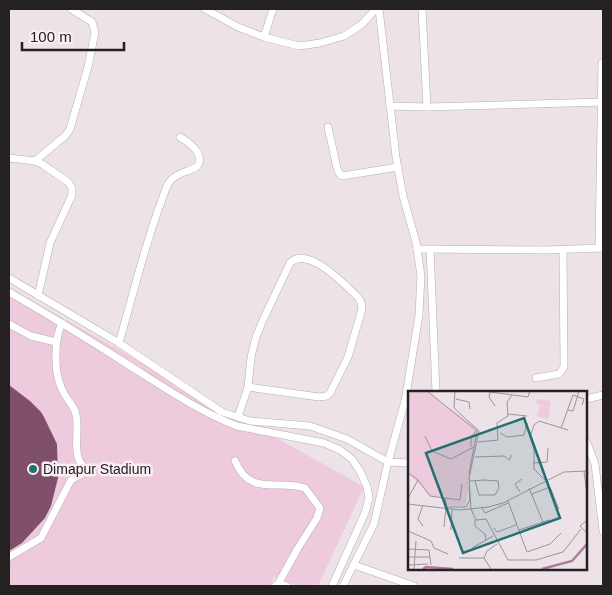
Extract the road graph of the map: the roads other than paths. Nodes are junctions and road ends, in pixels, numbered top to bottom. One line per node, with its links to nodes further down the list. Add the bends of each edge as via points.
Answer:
1 (70, 9): 14 (street, via 92,22 95,32 88,67 70,129)
2 (205, 9): 6 (street)
3 (273, 9): 6 (street)
4 (378, 9): 6 (street, via 344,36 320,43 299,46); 9 (street)
5 (422, 9): 10 (street)
6 (264, 37)
7 (602, 63): 8 (street)
8 (603, 102): 10 (street); 16 (street)
9 (390, 106): 10 (street); 15 (street)
10 (427, 107)
11 (328, 127): 15 (street, via 337,168 342,176)
12 (180, 137): 26 (street, via 193,145 200,161 196,168 174,176 169,183)
13 (9, 158): 14 (street)
14 (35, 161): 22 (street, via 72,188 72,195 50,243)
15 (398, 168): 17 (street)
16 (601, 248): 19 (street)
17 (417, 249): 18 (street); 29 (street, via 421,276 420,315)
18 (430, 249): 19 (street); 30 (street)
19 (563, 250): 27 (street, via 564,367 559,374)
20 (9, 278): 22 (street)
21 (9, 292): 23 (street)
22 (38, 296): 26 (street)
23 (62, 322): 25 (street); 44 (street, via 223,421 324,443 352,459 367,487 369,498)
24 (9, 324): 25 (street, via 31,336)
25 (56, 342): 40 (street, via 59,381 75,411 78,458 85,471 72,480 41,538)
26 (118, 343): 34 (street, via 222,412)
27 (536, 378)
28 (248, 387): 28 (street, via 320,397 330,393 348,357 362,309 358,298 330,271 302,258 290,263 256,337); 34 (street)
29 (409, 391)
30 (436, 391)
31 (603, 394): 32 (street)
32 (587, 399)
33 (407, 401): 37 (street)
34 (238, 417): 37 (street, via 326,430)
35 (587, 445): 39 (street, via 595,464)
36 (235, 461): 42 (street, via 246,478 258,484 305,488 320,508)
37 (388, 462): 38 (street); 41 (street, via 374,524)
38 (408, 462)
39 (603, 531)
40 (9, 557)
41 (354, 565): 45 (street); 46 (street)
42 (276, 585): 43 (street)
43 (287, 586)
44 (332, 586)
45 (344, 586)
46 (414, 586)

